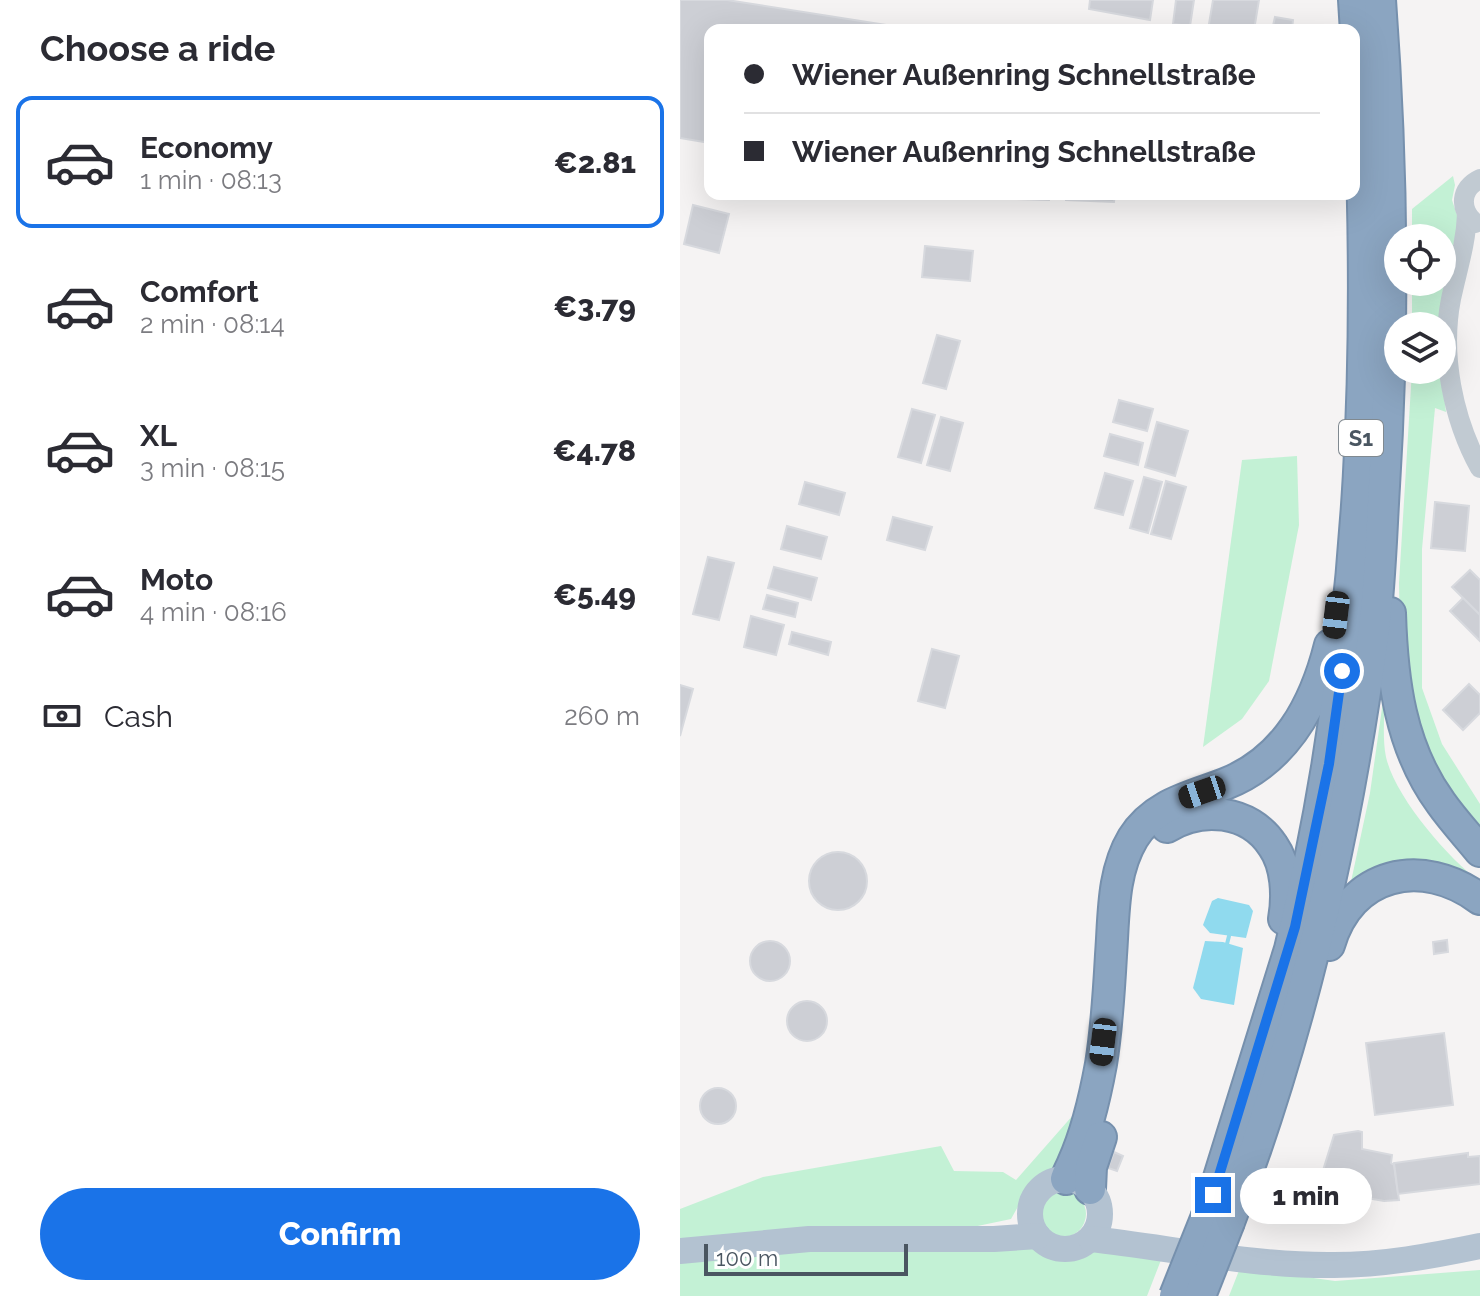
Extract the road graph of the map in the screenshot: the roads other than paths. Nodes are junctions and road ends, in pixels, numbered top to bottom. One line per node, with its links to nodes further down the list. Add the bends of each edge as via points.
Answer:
1 (1368, 6): 6 (highway, S1, via 1361,133); 6 (highway, S1, via 1387,116)
2 (1480, 179): 3 (street, via 1466,191 1463,203)
3 (1473, 220): 5 (street)
4 (1480, 232): 5 (street)
5 (1463, 256): 7 (street, via 1450,302 1448,368 1460,420)
6 (1377, 288): 8 (highway, S1, via 1389,392); 9 (highway, S1, via 1364,391)
7 (1480, 468)
8 (1381, 530): 10 (highway, via 1390,566 1398,709 1439,801); 13 (highway, S1, via 1374,627 1352,768)
9 (1352, 581): 12 (highway, S1, via 1329,764); 14 (highway, via 1338,599 1322,676 1287,741 1259,767 1152,816 1122,859 1109,999 1091,1113)
10 (1480, 851)
11 (1480, 899): 13 (highway, via 1441,878 1414,874 1364,891 1345,910 1322,967)
12 (1290, 949): 14 (highway, via 1283,873 1274,846 1256,827 1231,815 1203,813 1181,819 1145,847 1133,885 1118,1065 1091,1167); 15 (highway, S1)
13 (1303, 996): 15 (highway, S1, via 1270,1108)
14 (1087, 1206): 16 (main road, via 1052,1182 1033,1200); 16 (main road, via 1078,1247 1049,1246); 17 (main road, via 1131,1243 1274,1261 1332,1265)
15 (1218, 1219): 19 (highway, S1, bridge); 20 (highway, S1, bridge)
16 (1034, 1225): 18 (main road, via 994,1239 809,1239)
17 (1480, 1246)
18 (680, 1251)
19 (1175, 1296)
20 (1200, 1296)

